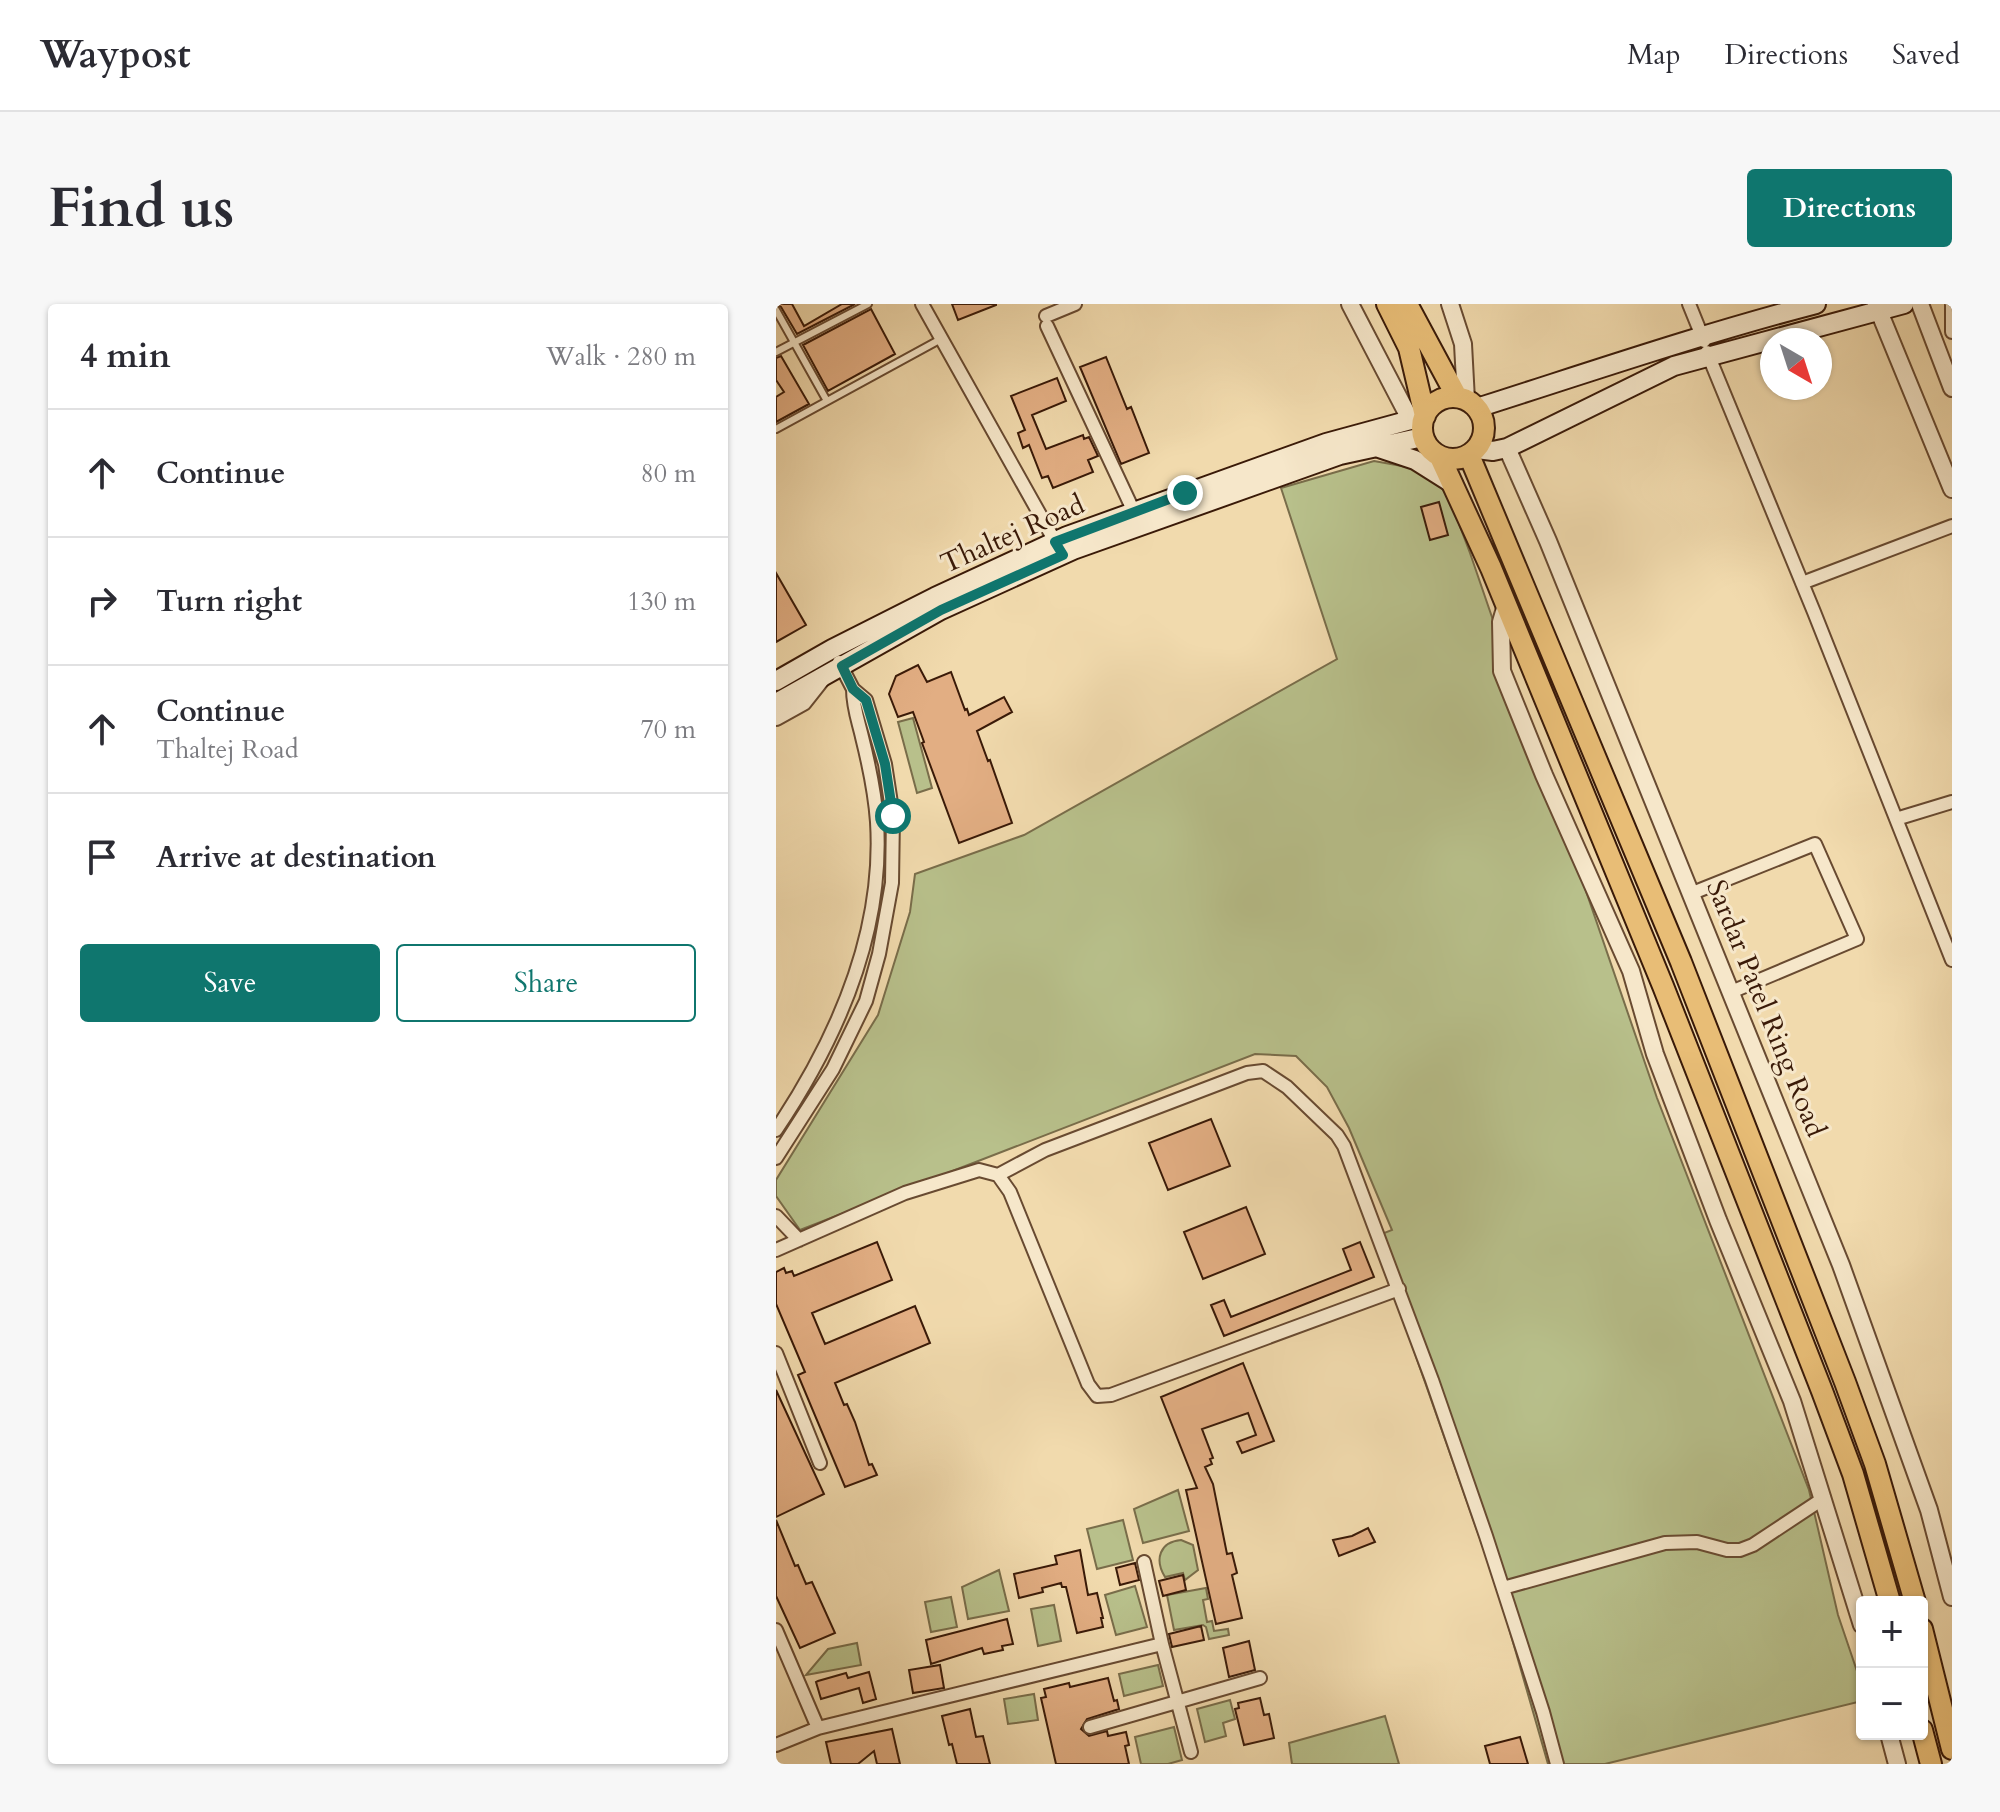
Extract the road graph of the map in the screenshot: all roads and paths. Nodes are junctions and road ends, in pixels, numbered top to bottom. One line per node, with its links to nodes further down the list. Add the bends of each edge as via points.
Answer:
1 (868, 304): 18 (lane)
2 (922, 304): 17 (street)
3 (1075, 304): 15 (street)
4 (1350, 304): 24 (street)
5 (1387, 304): 24 (highway, via 1409,348)
6 (1407, 304): 23 (highway)
7 (1450, 304): 23 (street, via 1463,344)
8 (1689, 304): 19 (street)
9 (1816, 304): 19 (main road)
10 (1904, 304): 13 (main road)
11 (1920, 304): 21 (street)
12 (1952, 304): 16 (street)
13 (1877, 307): 19 (main road); 31 (street)
14 (776, 310): 18 (lane)
15 (1052, 314): 32 (street)
16 (1952, 331)
17 (942, 339): 22 (lane); 34 (street)
18 (794, 342): 20 (lane); 22 (lane)
19 (1705, 347): 23 (main road, via 1648,354); 27 (main road); 35 (street)
20 (776, 352)
21 (1952, 388)
22 (827, 401): 25 (lane)
23 (1467, 402): 24 (highway, via 1438,401); 28 (highway, via 1484,421 1485,431)
24 (1420, 425): 26 (main road); 29 (highway); 32 (main road, Thaltej Road, via 1326,443)
25 (776, 429)
26 (1376, 447): 30 (main road, via 1415,460); 34 (main road)
27 (1507, 448): 28 (main road); 46 (street, Sardar Patel Ring Road)
28 (1473, 452): 29 (highway, via 1460,459); 62 (highway, via 1828,1338 1875,1464)
29 (1440, 457): 30 (highway)
30 (1455, 485): 36 (highway)
31 (1952, 489)
32 (1134, 512): 34 (main road, Thaltej Road)
33 (1952, 526): 35 (street)
34 (1059, 548): 37 (main road, Thaltej Road, via 935,597); 39 (main road)
35 (1802, 583): 45 (street)
36 (1506, 605): 58 (street, via 1502,671 1631,971 1655,1054 1792,1401); 61 (highway, via 1822,1391)
37 (832, 649): 38 (main road, Thaltej Road); 39 (street)
38 (813, 660): 40 (street); 41 (main road, Thaltej Road)
39 (842, 666): 42 (street); 43 (main road)
40 (776, 668)
41 (776, 681)
42 (853, 689): 49 (street, via 877,821 874,896 845,1006); 50 (street, via 866,700 891,789 890,895 866,1001 833,1069)
43 (777, 707)
44 (1952, 802): 45 (street)
45 (1896, 819): 47 (street)
46 (1690, 894): 48 (street, Sardar Patel Ring Road); 48 (street, via 1815,844 1857,939)
47 (1952, 960)
48 (1731, 992): 63 (street, Sardar Patel Ring Road, via 1879,1369 1929,1510)
49 (776, 1130)
50 (776, 1158)
51 (998, 1175): 53 (street, via 979,1170 905,1193); 55 (street, via 1045,1150 1263,1071 1287,1087 1344,1146); 55 (street, via 1010,1192 1097,1396)
52 (776, 1216): 53 (street)
53 (799, 1240): 54 (street)
54 (776, 1250)
55 (1399, 1289): 60 (street)
56 (776, 1353): 57 (street)
57 (820, 1463)
58 (1824, 1498): 60 (street, via 1740,1550 1665,1543); 64 (street)
59 (1144, 1562): 66 (street)
60 (1503, 1588): 77 (street)
61 (1888, 1596)
62 (1913, 1596)
63 (1952, 1597)
64 (1856, 1605)
65 (776, 1630): 71 (street)
66 (1162, 1644): 69 (street); 71 (street)
67 (1928, 1653): 75 (highway)
68 (1260, 1678): 69 (street)
69 (1177, 1702): 70 (street); 76 (street)
70 (1090, 1727)
71 (818, 1728): 74 (street)
72 (1891, 1740): 78 (street)
73 (1925, 1740): 79 (highway)
74 (776, 1745)
75 (1952, 1749)
76 (1191, 1752)
77 (1557, 1764)
78 (1897, 1764)
79 (1931, 1764)

